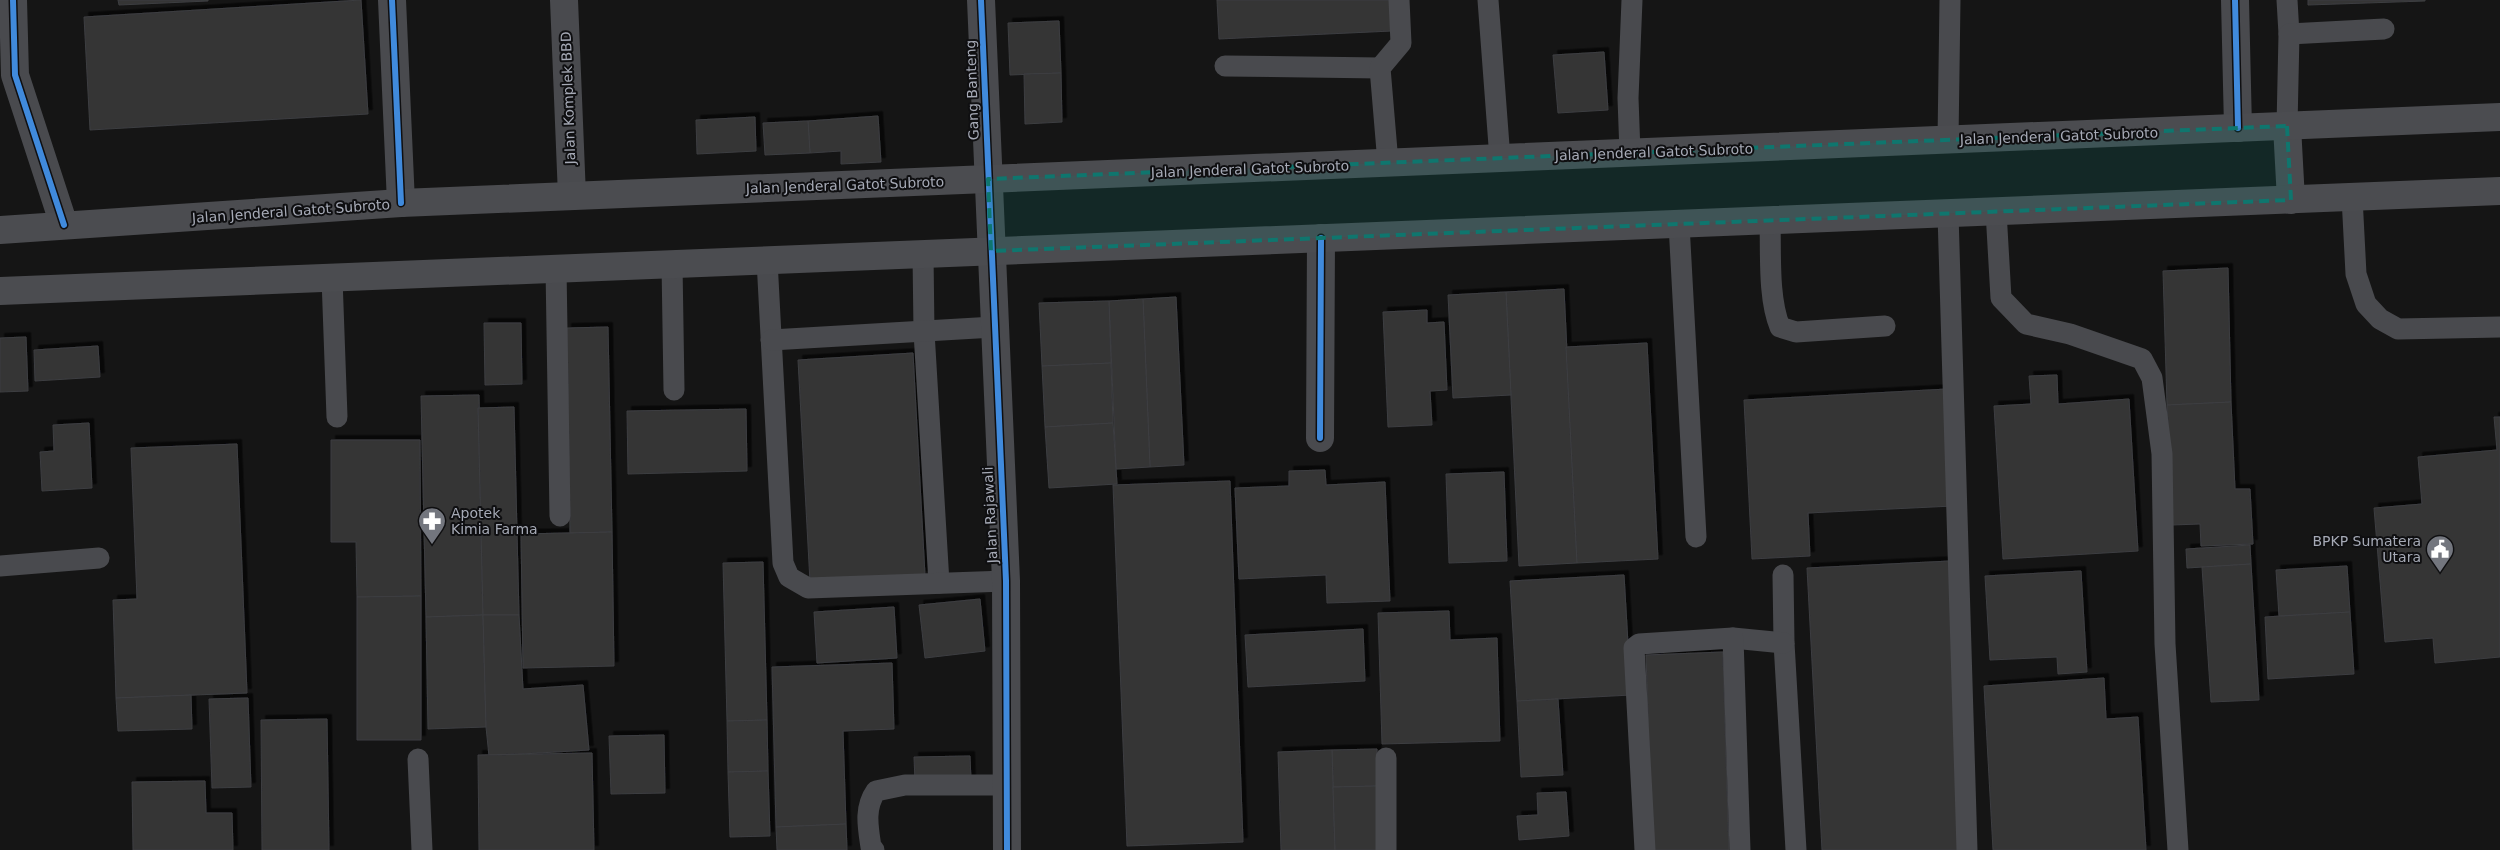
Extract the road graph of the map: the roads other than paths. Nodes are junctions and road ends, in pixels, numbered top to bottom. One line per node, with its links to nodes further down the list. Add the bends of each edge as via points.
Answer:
1 (13, 0): 32 (street, via 14,75)
2 (392, 0): 27 (street)
3 (564, 0): 24 (street, Jalan Komplek BBD)
4 (981, 0): 22 (street, Gang Banteng)
5 (1399, 0): 14 (lane, via 1401,43)
6 (1488, 0): 20 (lane)
7 (1632, 0): 19 (lane, via 1628,98)
8 (1950, 0): 18 (lane)
9 (2235, 0): 17 (street)
10 (2286, 0): 12 (lane)
11 (2384, 29): 12 (lane)
12 (2289, 34): 16 (lane)
13 (1225, 66): 14 (lane)
14 (1380, 68): 21 (lane)
15 (2500, 118): 16 (main road, Jalan Jenderal Gatot Subroto)
16 (2288, 126): 17 (main road, Jalan Jenderal Gatot Subroto); 26 (main road)
17 (2238, 128): 18 (main road, Jalan Jenderal Gatot Subroto)
18 (1948, 140): 19 (main road, Jalan Jenderal Gatot Subroto)
19 (1630, 153): 20 (main road, Jalan Jenderal Gatot Subroto)
20 (1500, 159): 21 (main road, Jalan Jenderal Gatot Subroto)
21 (1388, 163): 22 (main road, Jalan Jenderal Gatot Subroto)
22 (988, 179): 24 (main road, Jalan Jenderal Gatot Subroto); 35 (street, Jalan Rajawali)
23 (2500, 191): 25 (main road)
24 (572, 196): 27 (main road, Jalan Jenderal Gatot Subroto)
25 (2352, 197): 26 (main road); 44 (lane, via 2356,274 2366,304 2380,319 2398,329)
26 (2291, 200): 28 (main road)
27 (401, 204): 32 (main road, Jalan Jenderal Gatot Subroto)
28 (1996, 211): 29 (main road); 70 (lane, via 2001,298 2026,324 2070,334 2142,359 2152,378 2162,454 2165,644)
29 (1948, 214): 30 (main road); 69 (lane)
30 (1770, 221): 31 (main road); 42 (lane, via 1772,278 1780,327 1796,332)
31 (1679, 224): 34 (main road); 51 (lane)
32 (64, 225): 33 (main road, Jalan Jenderal Gatot Subroto)
33 (0, 230)
34 (1321, 238): 35 (main road); 49 (street)
35 (991, 251): 36 (main road); 43 (street, Jalan Rajawali)
36 (923, 254): 37 (main road); 45 (lane)
37 (767, 260): 38 (main road); 46 (lane)
38 (672, 264): 39 (main road); 47 (lane)
39 (556, 268): 40 (main road); 50 (lane)
40 (332, 278): 41 (main road); 48 (lane)
41 (0, 291)
42 (1884, 326)
43 (994, 327): 45 (lane); 55 (street, Jalan Rajawali)
44 (2500, 327)
45 (924, 332): 46 (lane); 56 (lane)
46 (771, 340): 56 (lane, via 783,563 789,577 808,588)
47 (674, 390)
48 (336, 417)
49 (1320, 438)
50 (560, 516)
51 (1696, 537)
52 (99, 558): 53 (lane)
53 (0, 566)
54 (1783, 575): 58 (lane)
55 (1006, 581): 56 (lane); 61 (street, Jalan Rajawali)
56 (939, 583)
57 (1733, 638): 58 (lane); 66 (lane, via 1639,644 1634,648); 67 (lane)
58 (1784, 643): 68 (lane)
59 (1386, 758): 65 (lane)
60 (418, 759): 62 (lane)
61 (1006, 785): 63 (lane, via 905,785 876,791 867,812); 64 (street, Jalan Rajawali)
62 (422, 850)
63 (874, 850)
64 (1007, 850)
65 (1386, 850)
66 (1645, 850)
67 (1740, 850)
68 (1796, 850)
69 (1967, 850)
70 (2178, 850)

